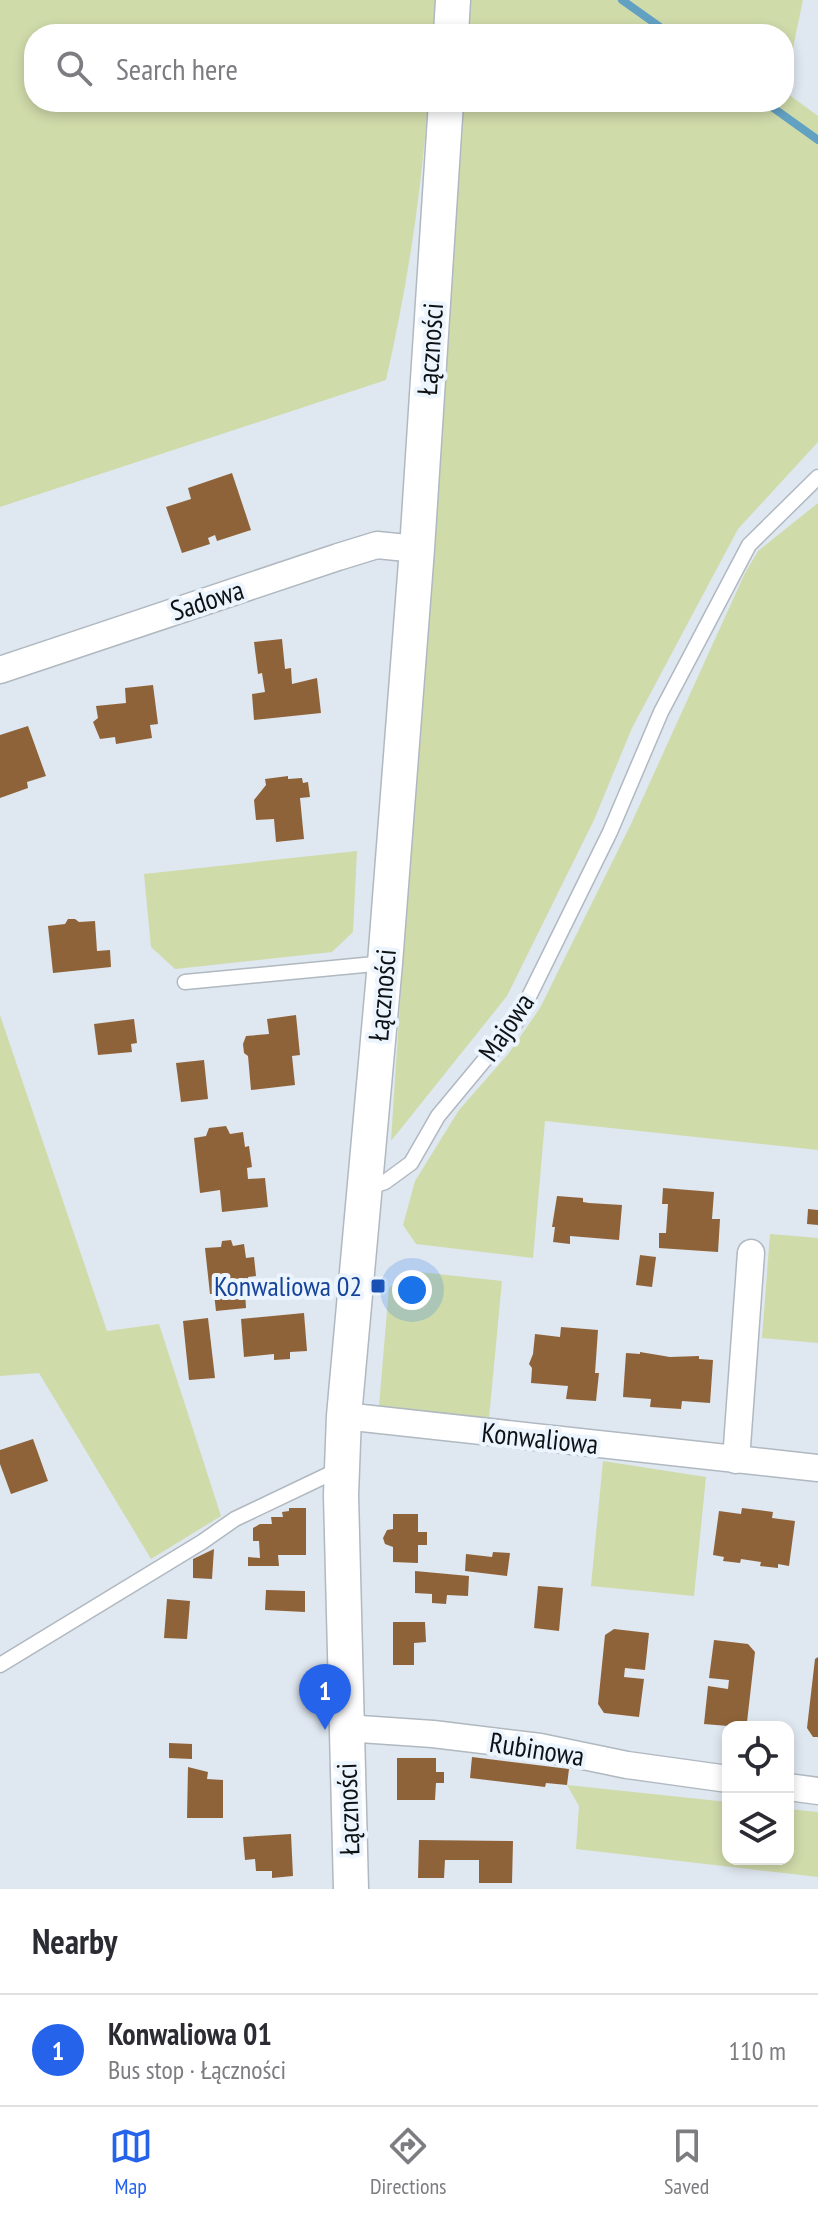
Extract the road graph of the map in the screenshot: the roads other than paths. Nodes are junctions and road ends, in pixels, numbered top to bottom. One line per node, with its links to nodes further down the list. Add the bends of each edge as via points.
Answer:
1 (453, 0): 2 (street)
2 (452, 24)
3 (445, 112): 5 (street, Łączności)
4 (818, 477): 9 (lane, Majowa, via 749,545 661,712 610,832 517,1021 438,1116 411,1163)
5 (417, 549): 6 (street, Sadowa, via 377,545); 7 (street, Łączności)
6 (0, 670)
7 (385, 963): 8 (lane); 9 (street, Łączności)
8 (185, 982)
9 (363, 1190): 11 (street, Łączności)
10 (751, 1253): 12 (street)
11 (344, 1416): 12 (street, Konwaliowa); 13 (street, Łączności)
12 (736, 1460): 14 (street, Konwaliowa)
13 (342, 1467): 15 (lane, via 235,1519); 16 (street, Łączności)
14 (818, 1468)
15 (0, 1665)
16 (345, 1728): 17 (street, Rubinowa, via 528,1746); 20 (street, Łączności)
17 (722, 1778)
18 (794, 1788): 19 (street)
19 (818, 1791)
20 (351, 1889)

